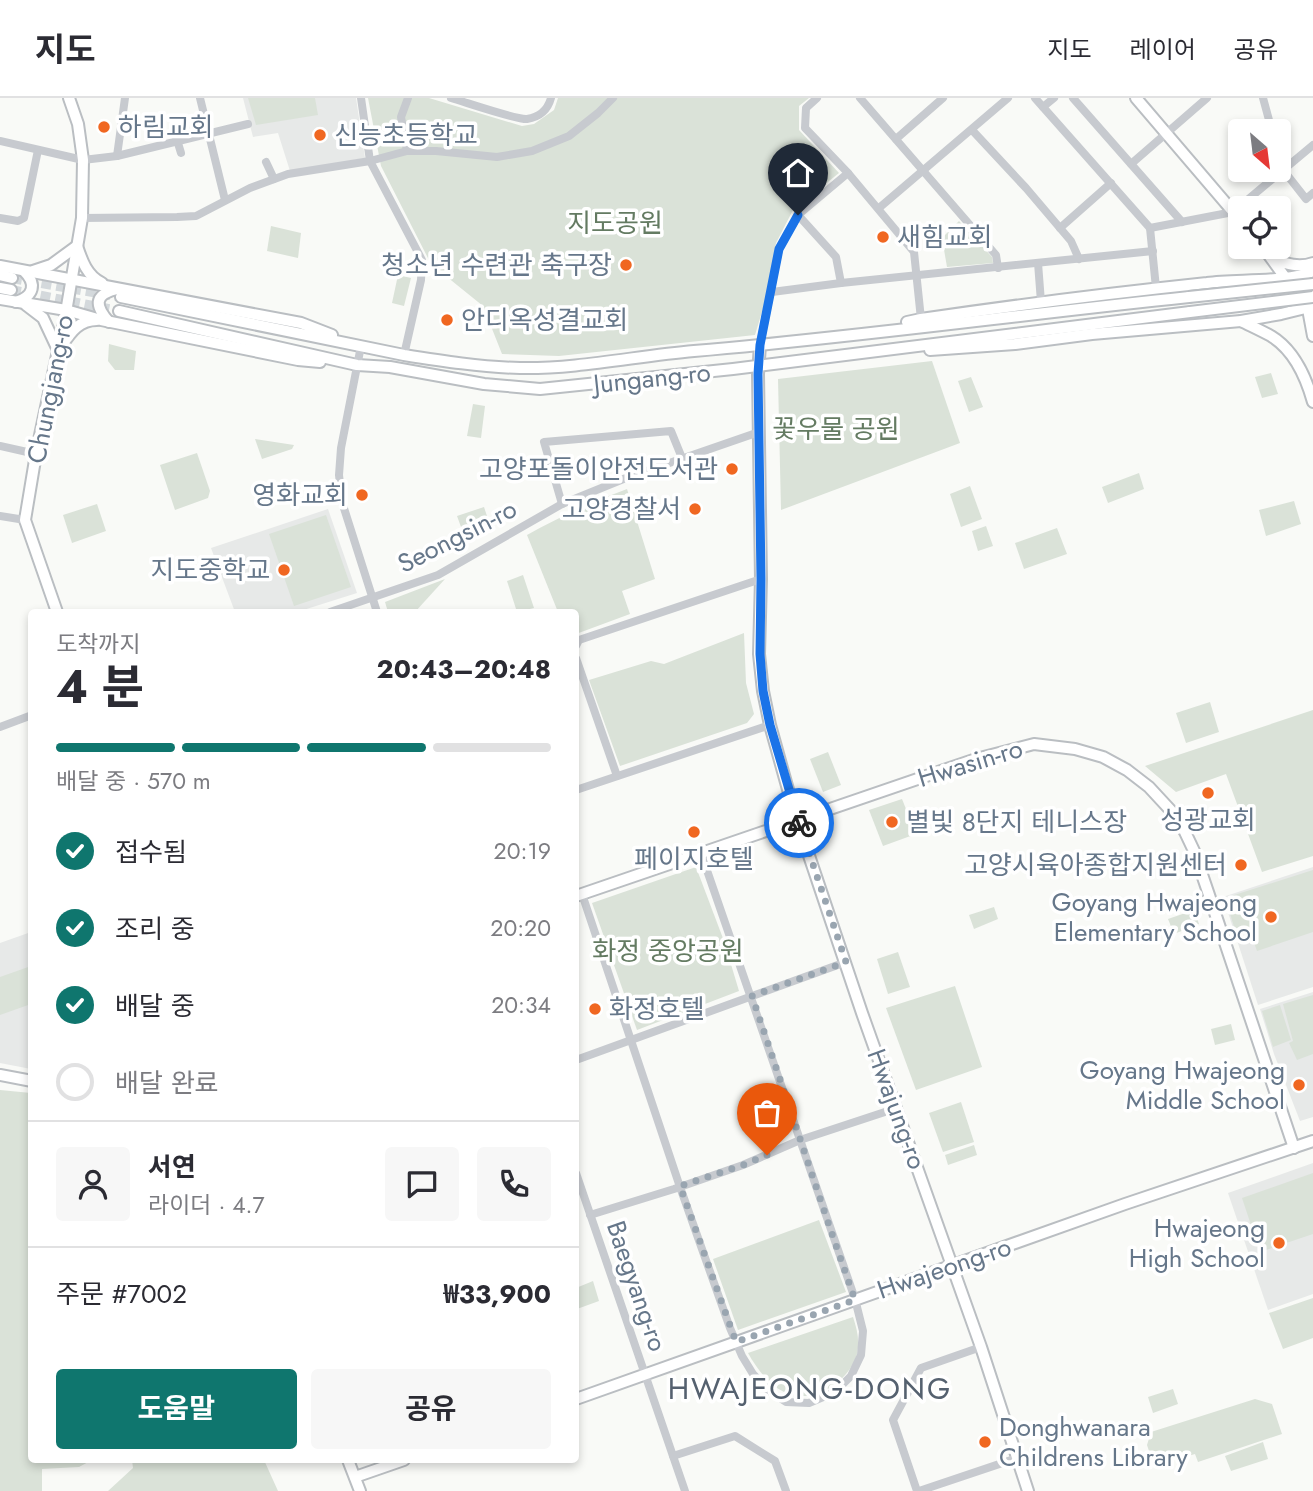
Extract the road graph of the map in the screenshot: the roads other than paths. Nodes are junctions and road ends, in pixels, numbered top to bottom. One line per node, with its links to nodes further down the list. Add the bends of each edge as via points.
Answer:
1 (69, 98): 34 (main road, Chungjang-ro)
2 (125, 98): 33 (street)
3 (200, 98): 24 (street)
4 (361, 98): 35 (street)
5 (408, 98): 31 (street, via 401,117)
6 (451, 98): 7 (street, via 525,120 538,116)
7 (551, 98)
8 (612, 98): 31 (street, via 569,136 532,150 497,157)
9 (817, 98): 40 (street, via 806,108 805,128)
10 (943, 98): 26 (street)
11 (1008, 98): 23 (street)
12 (1035, 98): 19 (street)
13 (1054, 98): 19 (street)
14 (1073, 98): 37 (street)
15 (1136, 98): 25 (main road)
16 (1207, 98): 25 (street)
17 (1263, 98): 20 (street)
18 (866, 100): 26 (street)
19 (1043, 107): 44 (street)
20 (1269, 119)
21 (248, 124): 24 (street)
22 (174, 130): 28 (street)
23 (972, 130): 39 (street); 55 (street)
24 (209, 134): 28 (street); 47 (street)
25 (1166, 134): 37 (street); 48 (main road)
26 (896, 139): 39 (street)
27 (0, 141): 30 (street)
28 (177, 141): 32 (street); 33 (street)
29 (1313, 145): 38 (street)
30 (38, 150): 34 (street); 51 (street, via 24,218)
31 (407, 151): 35 (street)
32 (181, 153)
33 (117, 156): 34 (street)
34 (83, 160): 52 (main road, Chungjang-ro)
35 (370, 161): 41 (street); 90 (street, via 422,260)
36 (266, 162): 41 (street)
37 (1131, 164): 54 (street)
38 (1292, 164)
39 (923, 171): 49 (street); 63 (street, via 996,255)
40 (848, 173): 49 (street); 50 (street)
41 (274, 179): 47 (street)
42 (1292, 181): 45 (street, via 1306,199)
43 (1273, 182): 46 (street)
44 (1111, 183): 55 (street); 56 (street)
45 (1313, 193)
46 (1258, 196)
47 (225, 200): 52 (street, via 195,216)
48 (1228, 206)
49 (879, 208): 67 (street, via 914,253)
50 (798, 215): 71 (street, via 836,257); 74 (street, via 779,249)
51 (0, 218)
52 (82, 218): 57 (main road, Chungjang-ro)
53 (1228, 218): 54 (street)
54 (1182, 222): 56 (street)
55 (1060, 228): 59 (street)
56 (1150, 228): 58 (street)
57 (78, 246): 65 (main road, via 51,265); 70 (main road, Chungjang-ro); 72 (main road, via 89,273)
58 (1153, 251): 59 (street); 73 (street)
59 (1079, 259): 61 (street)
60 (1273, 259): 64 (main road); 68 (main road)
61 (1038, 263): 63 (street); 79 (street)
62 (0, 266): 65 (main road, Jungang-ro)
63 (998, 268): 67 (street)
64 (1313, 269): 68 (main road); 76 (main road)
65 (27, 271): 70 (main road, Jungang-ro); 78 (main road, via 31,292)
66 (0, 275): 69 (main road)
67 (916, 275): 71 (street); 82 (street)
68 (1292, 276): 73 (main road); 76 (main road)
69 (12, 278)
70 (72, 280): 72 (main road, Jungang-ro); 80 (main road, Chungjang-ro)
71 (841, 283): 74 (street)
72 (107, 286): 75 (main road, Jungang-ro)
73 (1156, 288): 79 (main road)
74 (772, 292): 87 (street)
75 (120, 293): 83 (main road, via 108,291 101,297); 88 (main road, Jungang-ro, via 302,323)
76 (1312, 298): 84 (main road); 85 (main road, Jungang-ro, bridge, via 1189,297); 86 (main road); 91 (main road, Jungang-ro, bridge)
77 (0, 299): 78 (main road)
78 (19, 302): 80 (main road); 89 (main road, via 43,318)
79 (1041, 302): 82 (main road)
80 (66, 310): 83 (main road); 89 (main road, Chungjang-ro)
81 (119, 312): 92 (main road, Jungang-ro)
82 (921, 319): 85 (main road)
83 (105, 321): 89 (main road, via 81,323); 92 (main road, via 298,360)
84 (1241, 321): 91 (main road); 94 (main road, via 1274,338 1295,359)
85 (864, 333): 87 (main road, Jungang-ro)
86 (1313, 336)
87 (760, 345): 90 (main road, Jungang-ro, via 521,368); 93 (main road, Hwajung-ro)
88 (361, 346): 90 (main road, Jungang-ro); 92 (street)
89 (58, 351): 97 (main road, Chungjang-ro)
90 (404, 355)
91 (847, 355): 93 (main road, Jungang-ro)
92 (357, 365): 93 (main road, Jungang-ro, via 540,389); 103 (street, via 339,475 342,502)
93 (759, 365): 95 (main road, Hwajung-ro)
94 (1313, 402)
95 (759, 432): 98 (street, Seongsin-ro); 102 (main road, Hwajung-ro)
96 (0, 446): 97 (street)
97 (36, 454): 101 (main road, Chungjang-ro)
98 (682, 458): 99 (street, Seongsin-ro); 99 (street, via 671,431 544,443)
99 (562, 504): 103 (street, Seongsin-ro, via 438,575)
100 (0, 516): 101 (street)
101 (25, 520): 104 (main road, Chungjang-ro)
102 (761, 579): 107 (street); 110 (main road, Hwajung-ro, via 760,654)
103 (372, 599): 105 (street, Seongsin-ro); 106 (street)
104 (56, 609)
105 (340, 609)
106 (376, 609)
107 (579, 640)
108 (579, 667): 112 (street)
109 (28, 716): 111 (street)
110 (770, 725): 112 (street); 114 (main road, Hwajung-ro)
111 (0, 727)
112 (617, 776): 113 (street)
113 (579, 789)
114 (797, 820): 115 (main road, Hwasin-ro); 117 (main road, Hwajung-ro); 126 (main road, Hwasin-ro, via 1034,744 1075,749 1127,770 1174,814 1194,852)
115 (701, 853): 116 (main road, Hwasin-ro); 118 (street)
116 (579, 895): 119 (street)
117 (846, 962): 118 (street); 123 (main road, Hwajung-ro)
118 (752, 996): 119 (street); 124 (street)
119 (632, 1040): 120 (street); 128 (street)
120 (579, 1059)
121 (0, 1075): 122 (main road)
122 (28, 1080)
123 (897, 1108): 124 (street); 130 (main road, Hwajung-ro)
124 (800, 1140): 128 (street); 131 (street)
125 (1313, 1141): 126 (main road, Hwajeong-ro)
126 (1294, 1148): 130 (main road, Hwajeong-ro)
127 (579, 1182): 129 (street, Baegyang-ro)
128 (680, 1186): 129 (street); 132 (street)
129 (590, 1214): 134 (street, Baegyang-ro)
130 (952, 1266): 131 (main road, Hwajeong-ro); 133 (main road, Hwajung-ro)
131 (855, 1300): 132 (main road, Hwajeong-ro); 132 (street, via 863,1331 862,1356 843,1385 809,1403 786,1402 769,1391 753,1374)
132 (736, 1342): 134 (main road, Hwajeong-ro)
133 (981, 1347): 137 (main road, Hwajung-ro); 144 (street, via 921,1368 893,1420)
134 (645, 1375): 135 (main road, Hwajeong-ro); 136 (street, Baegyang-ro)
135 (579, 1398)
136 (673, 1456): 142 (street, Baegyang-ro); 143 (street, via 735,1437 775,1461)
137 (1017, 1458): 144 (street); 145 (main road, Hwajung-ro)
138 (349, 1463): 140 (main road)
139 (395, 1463): 140 (main road)
140 (355, 1477): 141 (main road)
141 (359, 1491)
142 (685, 1491)
143 (786, 1491)
144 (918, 1491)
145 (1028, 1491)

